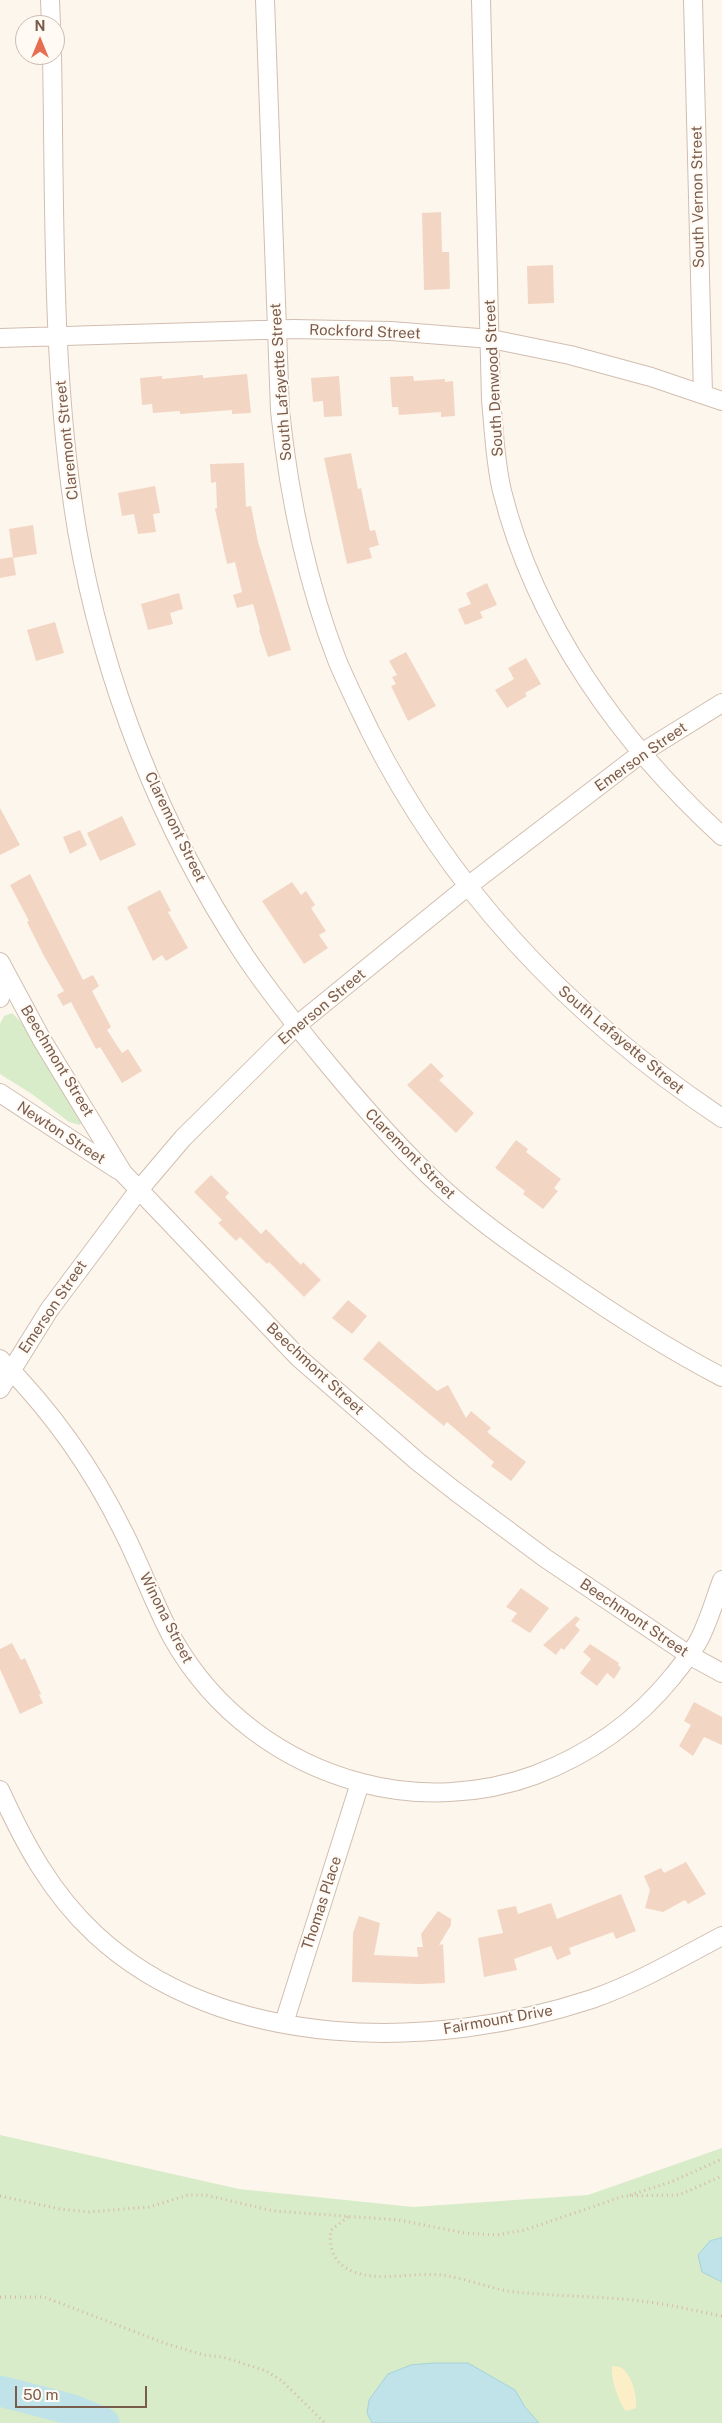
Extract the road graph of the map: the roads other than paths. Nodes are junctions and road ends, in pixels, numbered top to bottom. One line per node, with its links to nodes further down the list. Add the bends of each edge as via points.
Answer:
1 (50, 0): 5 (street)
2 (264, 0): 7 (street, South Lafayette Street)
3 (482, 0): 10 (street, South Denwood Street)
4 (693, 0): 11 (street, South Vernon Street)
5 (51, 15)
6 (52, 65): 8 (street, Claremont Street)
7 (276, 330): 8 (street, Rockford Street); 10 (street, Rockford Street, via 391,331); 16 (street, South Lafayette Street, via 280,411 289,484 300,541 337,660 388,765)
8 (58, 336): 9 (street, Rockford Street); 19 (street, Claremont Street, via 67,455 78,532 96,615 122,705 156,792 199,879 246,956)
9 (0, 338)
10 (491, 339): 11 (street, Rockford Street, via 570,355); 14 (street, South Denwood Street, via 495,445 502,490 534,588 593,688)
11 (703, 394): 12 (street, Rockford Street)
12 (722, 401)
13 (722, 703): 14 (street, Emerson Street)
14 (643, 752): 15 (street, South Denwood Street); 16 (street, Emerson Street)
15 (722, 836)
16 (468, 886): 19 (street, Emerson Street); 21 (street, South Lafayette Street, via 524,954 591,1019 639,1059)
17 (2, 967): 18 (street, Beechmont Street); 22 (street, Beechmont Street)
18 (0, 998)
19 (296, 1026): 23 (street, Emerson Street, via 183,1138); 25 (street, Claremont Street, via 393,1141 480,1220 592,1299)
20 (0, 1092): 22 (street, Newton Street)
21 (722, 1118)
22 (123, 1173): 23 (street, Beechmont Street)
23 (138, 1191): 24 (street, Emerson Street); 28 (street, Beechmont Street, via 300,1358 416,1461 546,1558)
24 (6, 1364): 26 (street, Emerson Street); 30 (street, Winona Street, via 50,1416 95,1480 123,1530 173,1638 207,1688 240,1720 277,1747 338,1777)
25 (722, 1377)
26 (0, 1389)
27 (722, 1580): 28 (street, Winona Street, via 700,1638)
28 (689, 1655): 29 (street, Beechmont Street); 30 (street, Winona Street, via 663,1688 630,1721 592,1748 553,1768 504,1784 458,1792 402,1791)
29 (722, 1673)
30 (360, 1783): 33 (street, Thomas Place)
31 (0, 1790): 33 (street, Fairmount Drive, via 44,1876 70,1909 113,1950 141,1970 190,1996 236,2012)
32 (722, 1936): 33 (street, Fairmount Drive, via 631,1983 594,1998 488,2025 391,2033 348,2032)
33 (284, 2023)

